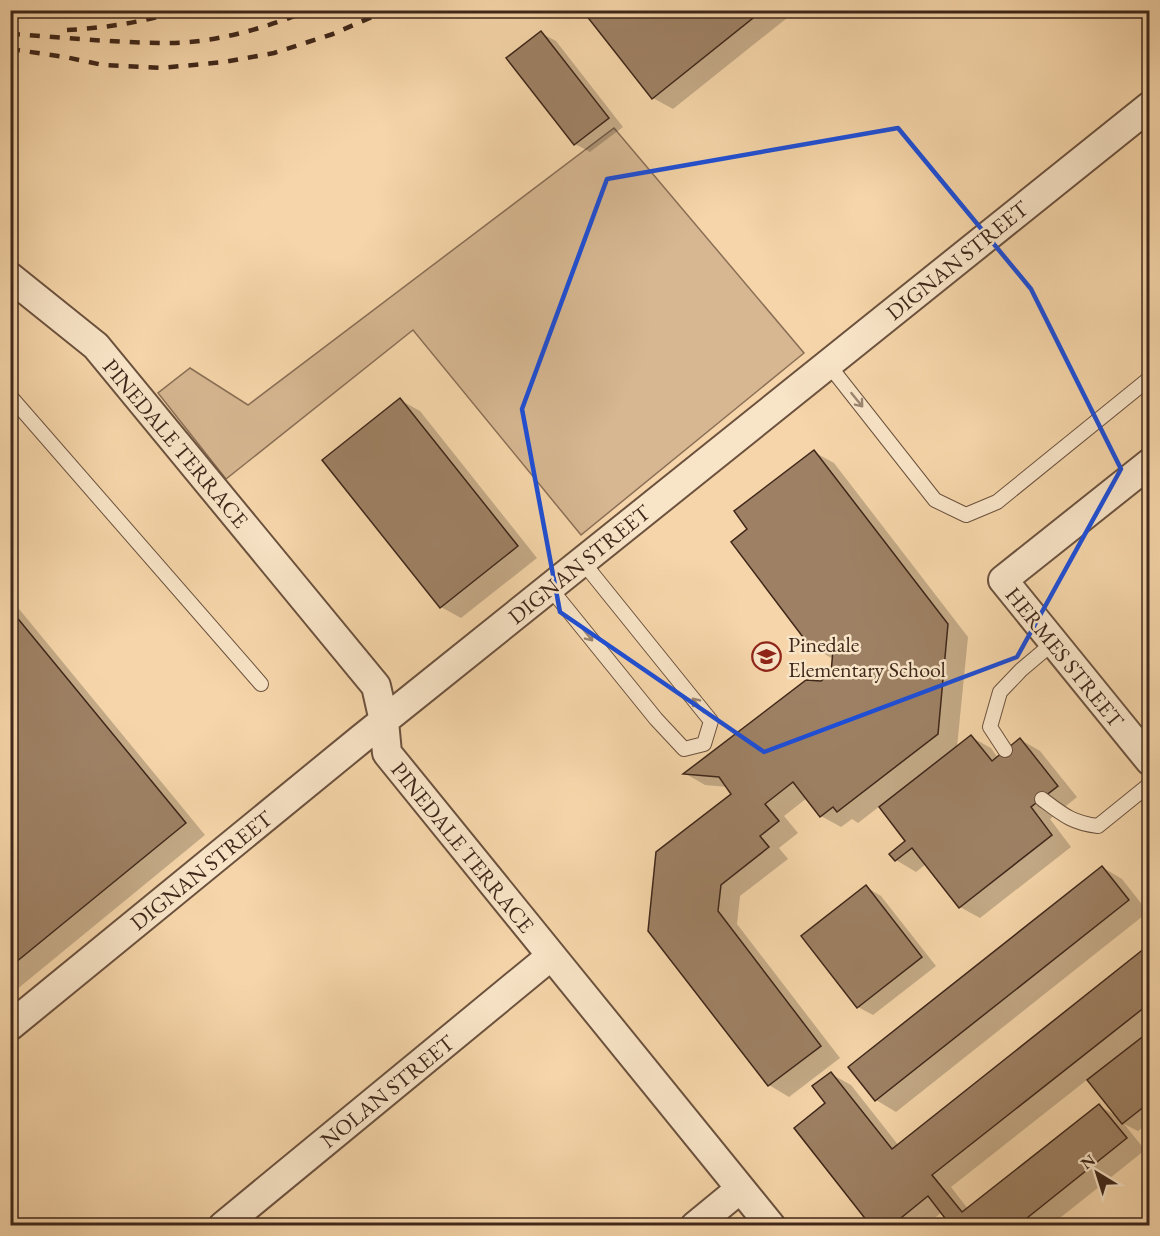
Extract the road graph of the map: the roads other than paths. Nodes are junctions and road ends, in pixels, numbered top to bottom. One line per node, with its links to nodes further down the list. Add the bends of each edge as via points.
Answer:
1 (1149, 106): 3 (street, DIGNAN STREET)
2 (10, 277): 11 (street, PINEDALE TERRACE, via 96,346 376,686)
3 (828, 364): 4 (lane, one-way to 4, via 935,500 966,515 997,502); 7 (street, DIGNAN STREET)
4 (1149, 378)
5 (10, 396): 10 (lane)
6 (1149, 463): 9 (street, HERMES STREET, via 1003,580)
7 (582, 561): 8 (street, DIGNAN STREET); 8 (lane, one-way to 7, via 684,750 704,744 711,721)
8 (550, 588): 11 (street, DIGNAN STREET)
9 (1053, 643): 12 (lane, via 1000,692 990,727); 13 (street, HERMES STREET)
10 (261, 684)
11 (384, 721): 16 (street, PINEDALE TERRACE, via 387,753); 17 (street, DIGNAN STREET)
12 (1005, 750)
13 (1149, 761)
14 (1149, 784): 15 (lane, via 1098,826 1080,824 1064,816)
15 (1042, 798)
16 (551, 957): 18 (street, PINEDALE TERRACE); 19 (street, NOLAN STREET)
17 (10, 1026)
18 (740, 1188): 20 (street); 21 (street, PINEDALE TERRACE)
19 (223, 1226)
20 (695, 1226)
21 (771, 1226)

